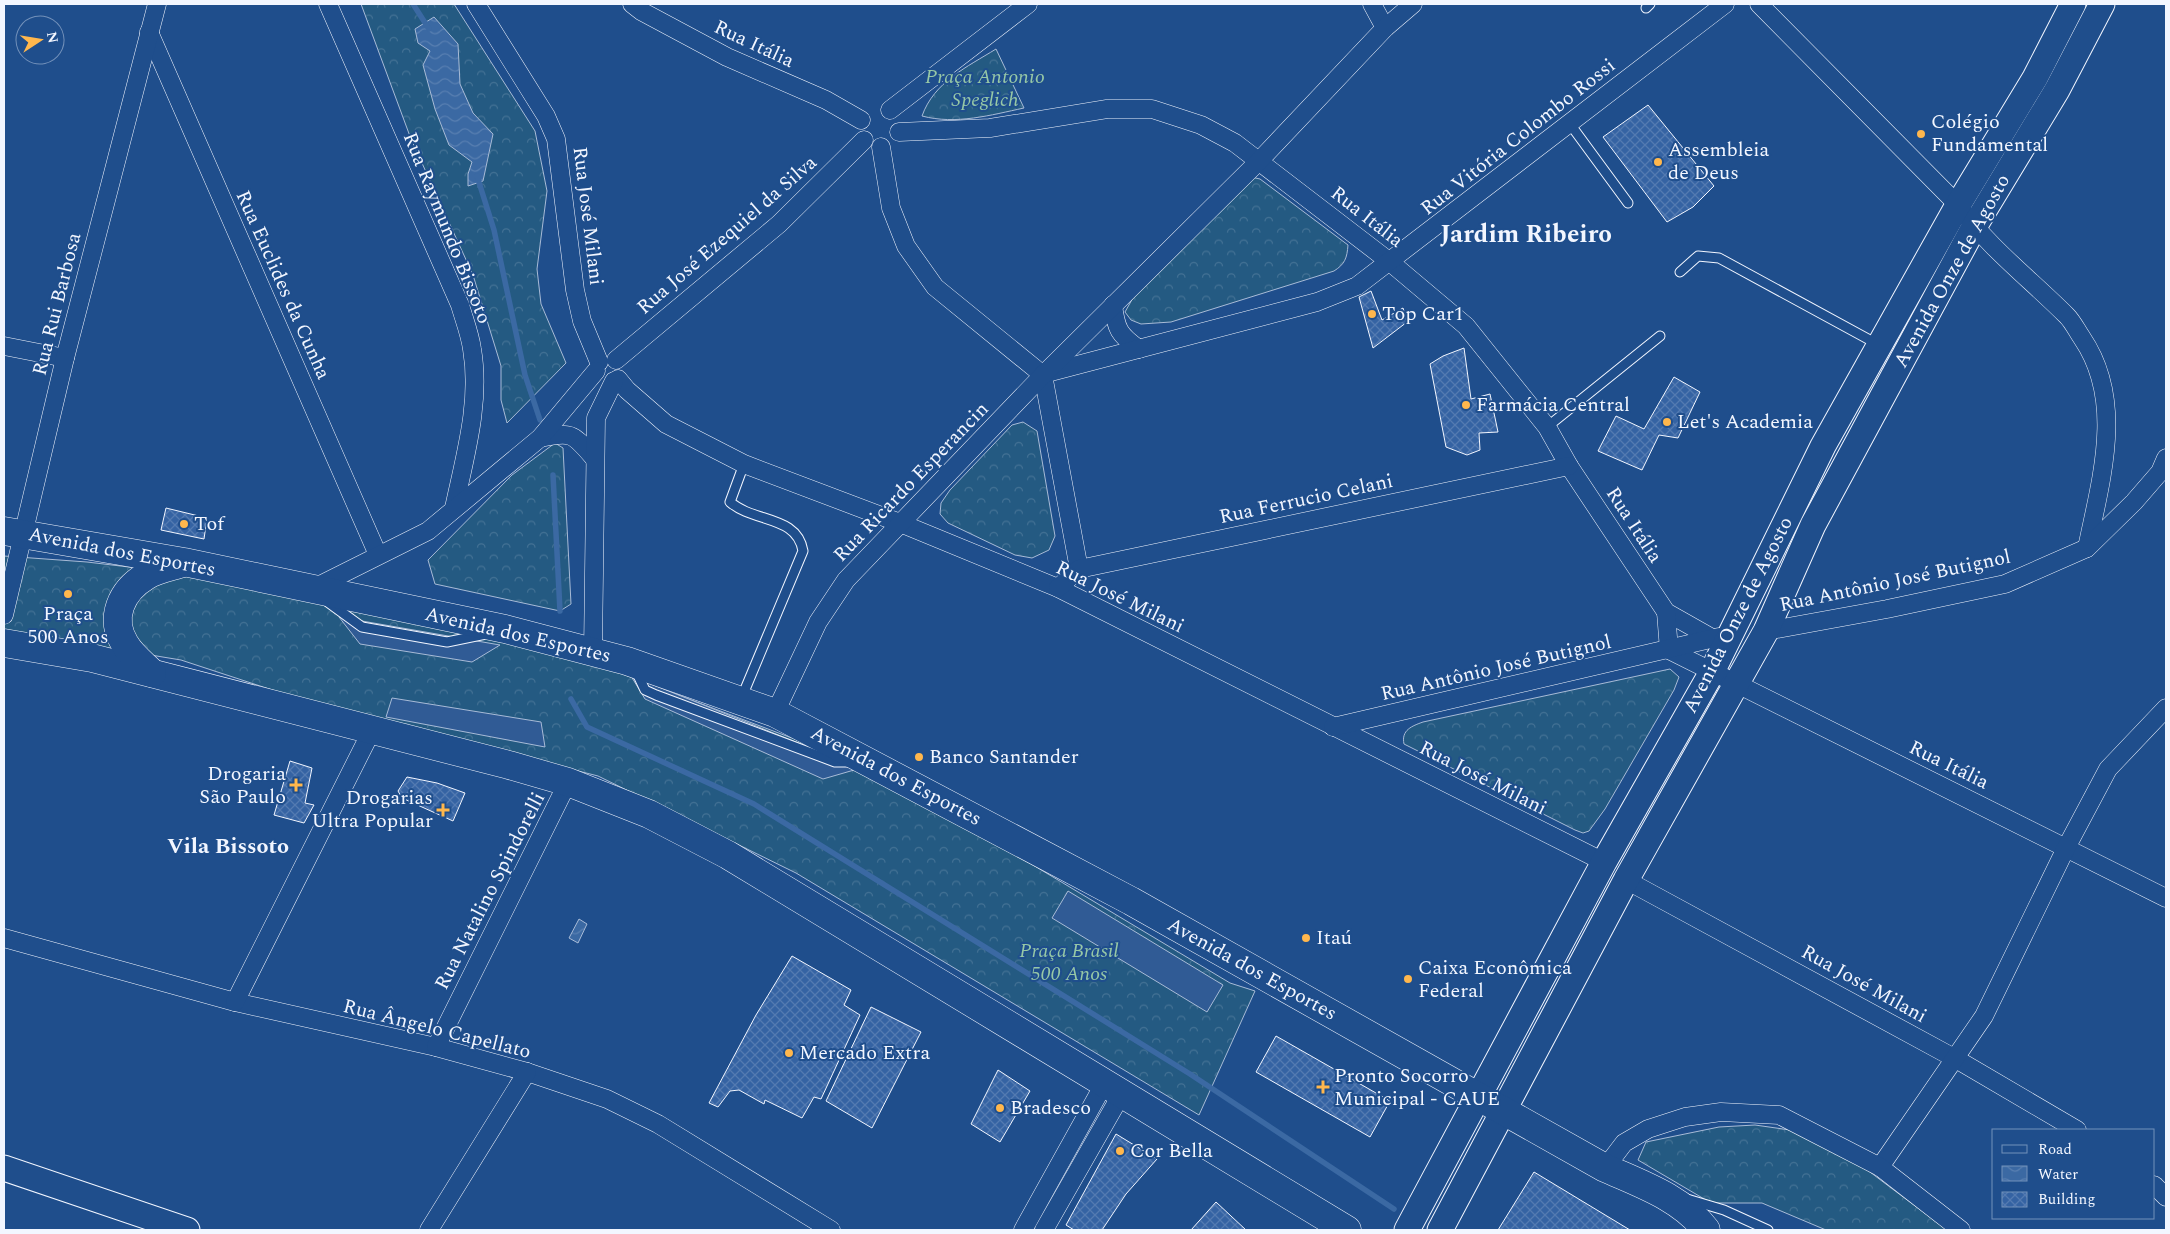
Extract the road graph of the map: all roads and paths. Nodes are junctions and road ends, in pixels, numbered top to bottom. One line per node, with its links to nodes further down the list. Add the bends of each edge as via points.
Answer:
1 (157, 4): 13 (street, Rua Rui Barbosa)
2 (328, 4): 41 (street, Rua Raymundo Bissoto, via 460,305 472,349 475,397 470,438)
3 (476, 4): 32 (street, Rua José Milani, via 546,116 556,139 575,290 582,320)
4 (632, 4): 15 (street, Rua Itália, via 727,57 826,100)
5 (1028, 4): 14 (street)
6 (1372, 4): 12 (street)
7 (1413, 4): 12 (street, Rua Ricardo Esperancin)
8 (1725, 4): 16 (street, Rua Vitória Colombo Rossi)
9 (1759, 4): 22 (street)
10 (2073, 4): 22 (main road, Avenida Onze de Agosto, via 2035,78)
11 (2102, 4): 23 (main road, Avenida Onze de Agosto, via 2057,90)
12 (1385, 28): 20 (street, Rua Ricardo Esperancin)
13 (148, 32): 31 (street, Rua Rui Barbosa); 45 (street, Rua Euclides da Cunha)
14 (890, 110): 15 (street, via 883,107 870,110); 17 (street, via 898,120)
15 (861, 120): 18 (street)
16 (1570, 124): 21 (lane); 24 (street, Rua Vitória Colombo Rossi)
17 (899, 132): 19 (street, via 893,142); 20 (street, Rua Itália, via 990,128 1107,109 1152,109 1201,125 1235,143)
18 (864, 140): 19 (street); 32 (street, Rua José Ezequiel da Silva, via 779,224)
19 (881, 147): 33 (street, via 891,208 912,255 935,287)
20 (1259, 161): 24 (street, Rua Itália); 26 (street, Rua Ricardo Esperancin)
21 (1628, 203)
22 (1958, 205): 23 (street); 28 (main road, Avenida Onze de Agosto)
23 (1974, 227): 44 (street, via 2069,318 2093,355 2106,401 2106,459); 52 (main road, Avenida Onze de Agosto, via 1813,524)
24 (1390, 262): 30 (street, Rua Vitória Colombo Rossi, via 1357,286 1318,302); 35 (street, Rua Itália, via 1466,326)
25 (1680, 272): 28 (lane, via 1698,256 1719,258)
26 (1113, 305): 30 (street, via 1115,323 1122,338); 33 (street, Rua Ricardo Esperancin)
27 (1660, 336): 35 (lane)
28 (1879, 345): 53 (main road, Avenida Onze de Agosto)
29 (4, 346): 31 (street)
30 (1139, 349): 33 (street, Rua Vitória Colombo Rossi)
31 (64, 358): 43 (street, Rua Rui Barbosa)
32 (604, 364): 34 (street, Rua José Milani, via 621,371); 36 (street, Rua José Ezequiel da Silva)
33 (1042, 374): 42 (street, Rua Ricardo Esperancin); 47 (street)
34 (616, 380): 37 (street, via 596,418); 39 (street, Rua José Milani, via 666,424)
35 (1547, 427): 40 (street, Rua Itália)
36 (540, 438): 37 (street, via 568,434 578,439); 41 (street, Rua José Ezequiel da Silva)
37 (594, 458): 55 (street)
38 (2166, 458): 44 (street, Rua Antônio José Butignol, via 2160,472 2134,502)
39 (744, 464): 42 (street, Rua José Milani); 61 (lane, via 730,502 740,511 790,527 801,538 803,551)
40 (1569, 466): 47 (street, Rua Ferrucio Celani); 50 (street, Rua Itália)
41 (454, 508): 45 (street, Rua José Ezequiel da Silva, via 428,531)
42 (900, 523): 48 (street, Rua José Milani); 63 (street, Rua Ricardo Esperancin, via 846,580 818,622)
43 (13, 532): 46 (main road, Avenida dos Esportes); 51 (street, Rua Rui Barbosa)
44 (2087, 548): 52 (street, Rua Antônio José Butignol, via 2005,584)
45 (378, 554): 49 (street, Rua José Ezequiel da Silva)
46 (184, 562): 49 (main road, Avenida dos Esportes); 59 (main road, via 147,575 129,589 118,608 118,627 126,645)
47 (1079, 569): 48 (street)
48 (1058, 588): 64 (street, Rua José Milani)
49 (312, 589): 55 (main road, Avenida dos Esportes)
50 (1666, 612): 53 (street); 56 (street)
51 (4, 616)
52 (1766, 631): 60 (main road, Avenida Onze de Agosto)
53 (1722, 636): 56 (street, Rua Antônio José Butignol); 58 (main road, Avenida Onze de Agosto)
54 (4, 643): 59 (main road, via 92,658)
55 (593, 650): 57 (main road, Avenida dos Esportes)
56 (1669, 650): 58 (street, Rua Itália); 64 (street, Rua Antônio José Butignol)
57 (633, 664): 61 (main road, Avenida dos Esportes); 66 (lane, via 646,690 656,695 835,762)
58 (1712, 672): 60 (street, Rua Itália); 69 (main road, Avenida Onze de Agosto)
59 (152, 673): 65 (main road)
60 (1736, 684): 68 (street, Rua Itália); 70 (main road, Avenida Onze de Agosto)
61 (740, 701): 63 (main road, Avenida dos Esportes)
62 (2166, 708): 68 (street, via 2108,769)
63 (775, 713): 66 (main road, Avenida dos Esportes)
64 (1332, 727): 69 (street, Rua José Milani)
65 (372, 730): 67 (main road); 73 (street)
66 (868, 761): 78 (main road, Avenida dos Esportes, via 1131,900)
67 (568, 782): 74 (street, Rua Natalino Spindorelli); 77 (main road, via 649,814 728,855)
68 (2066, 848): 71 (street, Rua Itália); 75 (street, via 1984,1016)
69 (1604, 862): 78 (main road, Avenida Onze de Agosto)
70 (1626, 880): 75 (street, Rua José Milani); 78 (main road, Avenida Onze de Agosto)
71 (2166, 898)
72 (4, 938): 73 (street, Rua Ângelo Capellato)
73 (235, 1002): 74 (street, Rua Ângelo Capellato)
74 (436, 1047): 76 (street, Rua Ângelo Capellato)
75 (1956, 1058): 79 (street, Rua José Milani); 80 (street)
76 (527, 1072): 88 (street); 89 (street, Rua Ângelo Capellato, via 607,1099 658,1124)
77 (1113, 1089): 90 (street); 91 (street); 92 (main road)
78 (1492, 1103): 82 (main road, Avenida dos Esportes); 93 (main road, Avenida Onze de Agosto); 94 (main road, Avenida Onze de Agosto)
79 (2076, 1129)
80 (1880, 1167): 82 (street, via 1779,1115 1721,1112 1685,1117 1648,1129 1624,1143); 96 (street)
81 (4, 1168): 87 (main road)
82 (1605, 1168): 84 (main road, Avenida dos Esportes)
83 (2155, 1186): 85 (street)
84 (1664, 1195): 86 (lane, via 1724,1210); 95 (main road, Avenida dos Esportes, via 1694,1215)
85 (2166, 1197)
86 (1763, 1229)
87 (187, 1230)
88 (429, 1230)
89 (831, 1230)
90 (1023, 1230)
91 (1044, 1230)
92 (1347, 1230)
93 (1407, 1230)
94 (1440, 1230)
95 (1706, 1230)
96 (1961, 1230)

